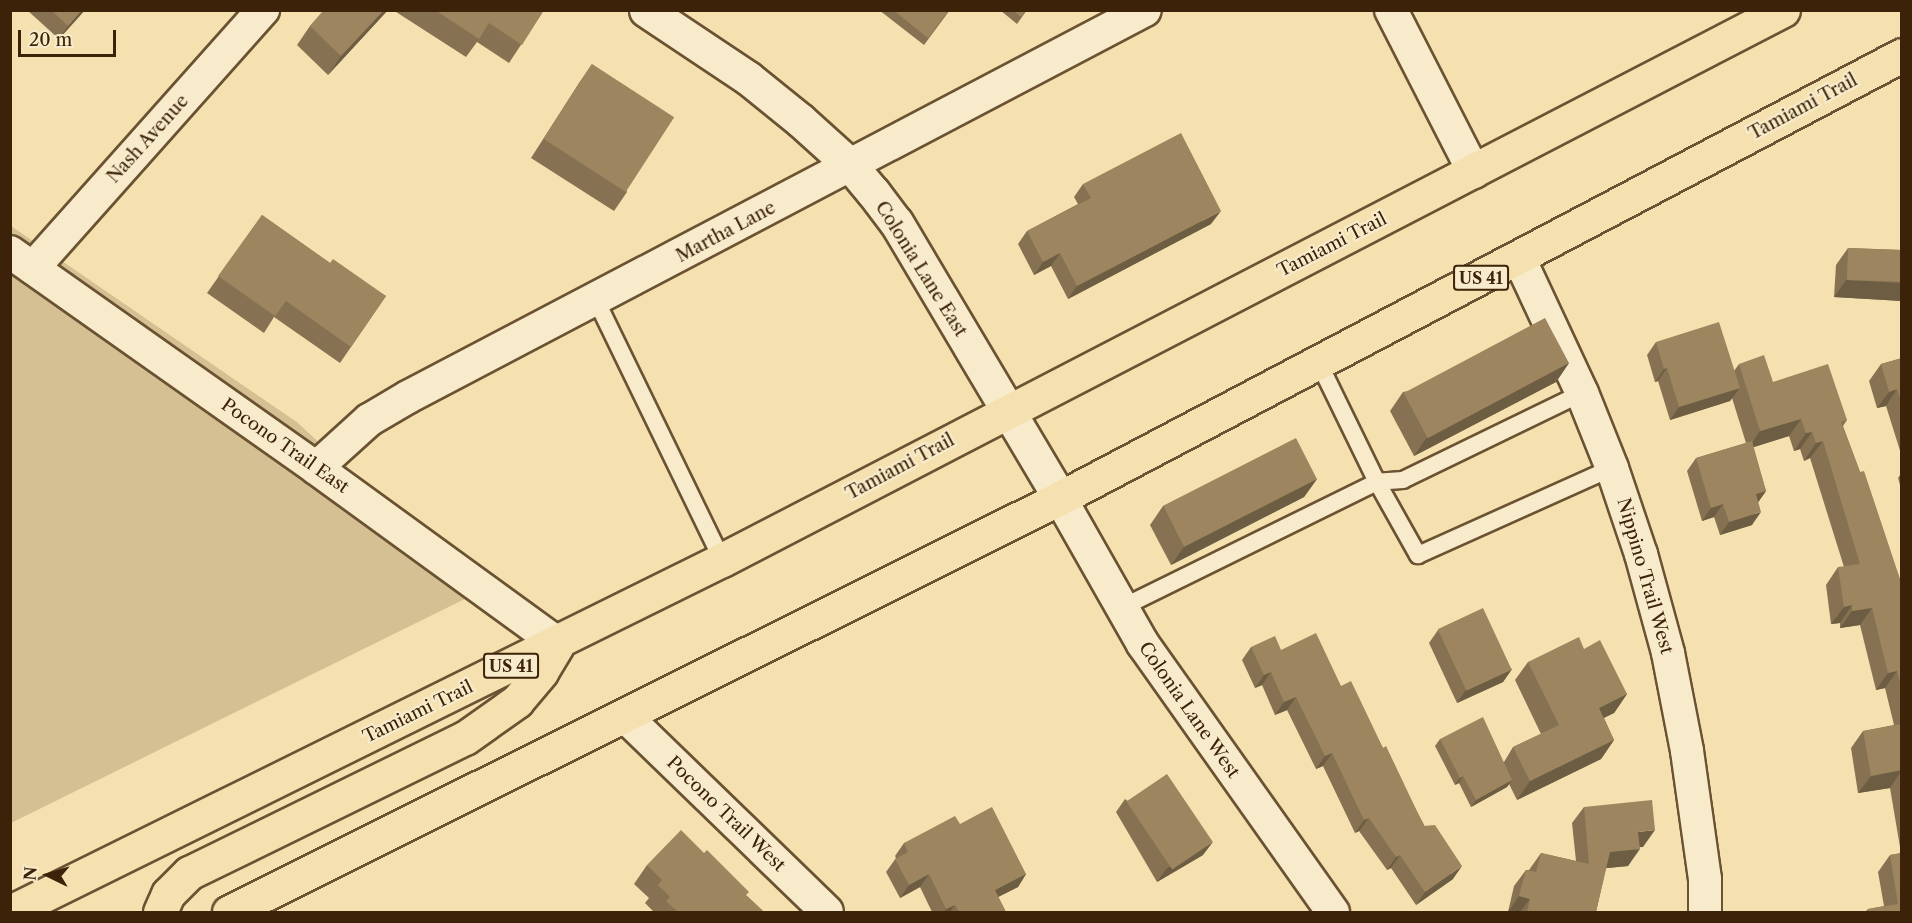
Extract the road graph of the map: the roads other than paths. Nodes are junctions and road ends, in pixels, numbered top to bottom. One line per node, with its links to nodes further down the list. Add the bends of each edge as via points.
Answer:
1 (263, 10): 10 (street, Nash Avenue)
2 (646, 10): 7 (street, Colonia Lane East, via 748,78)
3 (1145, 10): 7 (street, Martha Lane)
4 (1391, 10): 8 (street)
5 (1783, 10): 8 (main road, Tamiami Trail / US 41)
6 (1902, 55): 9 (main road, Tamiami Trail / US 41)
7 (851, 166): 11 (street, Martha Lane); 14 (street, Colonia Lane East, via 896,222)
8 (1474, 172): 14 (main road, Tamiami Trail / US 41)
9 (1519, 258): 12 (main road, Tamiami Trail / US 41); 13 (street, Nippino Trail West)
10 (22, 260): 15 (street, Pocono Trail East)
11 (597, 300): 15 (street, Martha Lane, via 379,414); 19 (lane)
12 (1319, 363): 17 (lane); 18 (main road, Tamiami Trail / US 41)
13 (1582, 393): 16 (street, Nippino Trail West); 17 (lane, via 1403,480)
14 (1007, 411): 18 (street, Colonia Lane East); 19 (main road, Tamiami Trail / US 41)
15 (316, 468): 21 (street, Pocono Trail East)
16 (1612, 468): 17 (lane, via 1418,555); 28 (street, Nippino Trail West, via 1668,652 1699,827)
17 (1377, 482): 20 (lane)
18 (1060, 498): 20 (street, Colonia Lane West); 22 (main road, Tamiami Trail / US 41)
19 (722, 560): 21 (main road, Tamiami Trail / US 41)
20 (1121, 608): 27 (street, Colonia Lane West)
21 (558, 644): 23 (main road, Tamiami Trail / US 41); 24 (main road, via 518,700 465,738 189,873 168,894)
22 (625, 716): 25 (main road, Tamiami Trail / US 41); 26 (street, Pocono Trail West)
23 (10, 912)
24 (160, 912)
25 (229, 912)
26 (826, 912)
27 (1333, 912)
28 (1705, 912)

